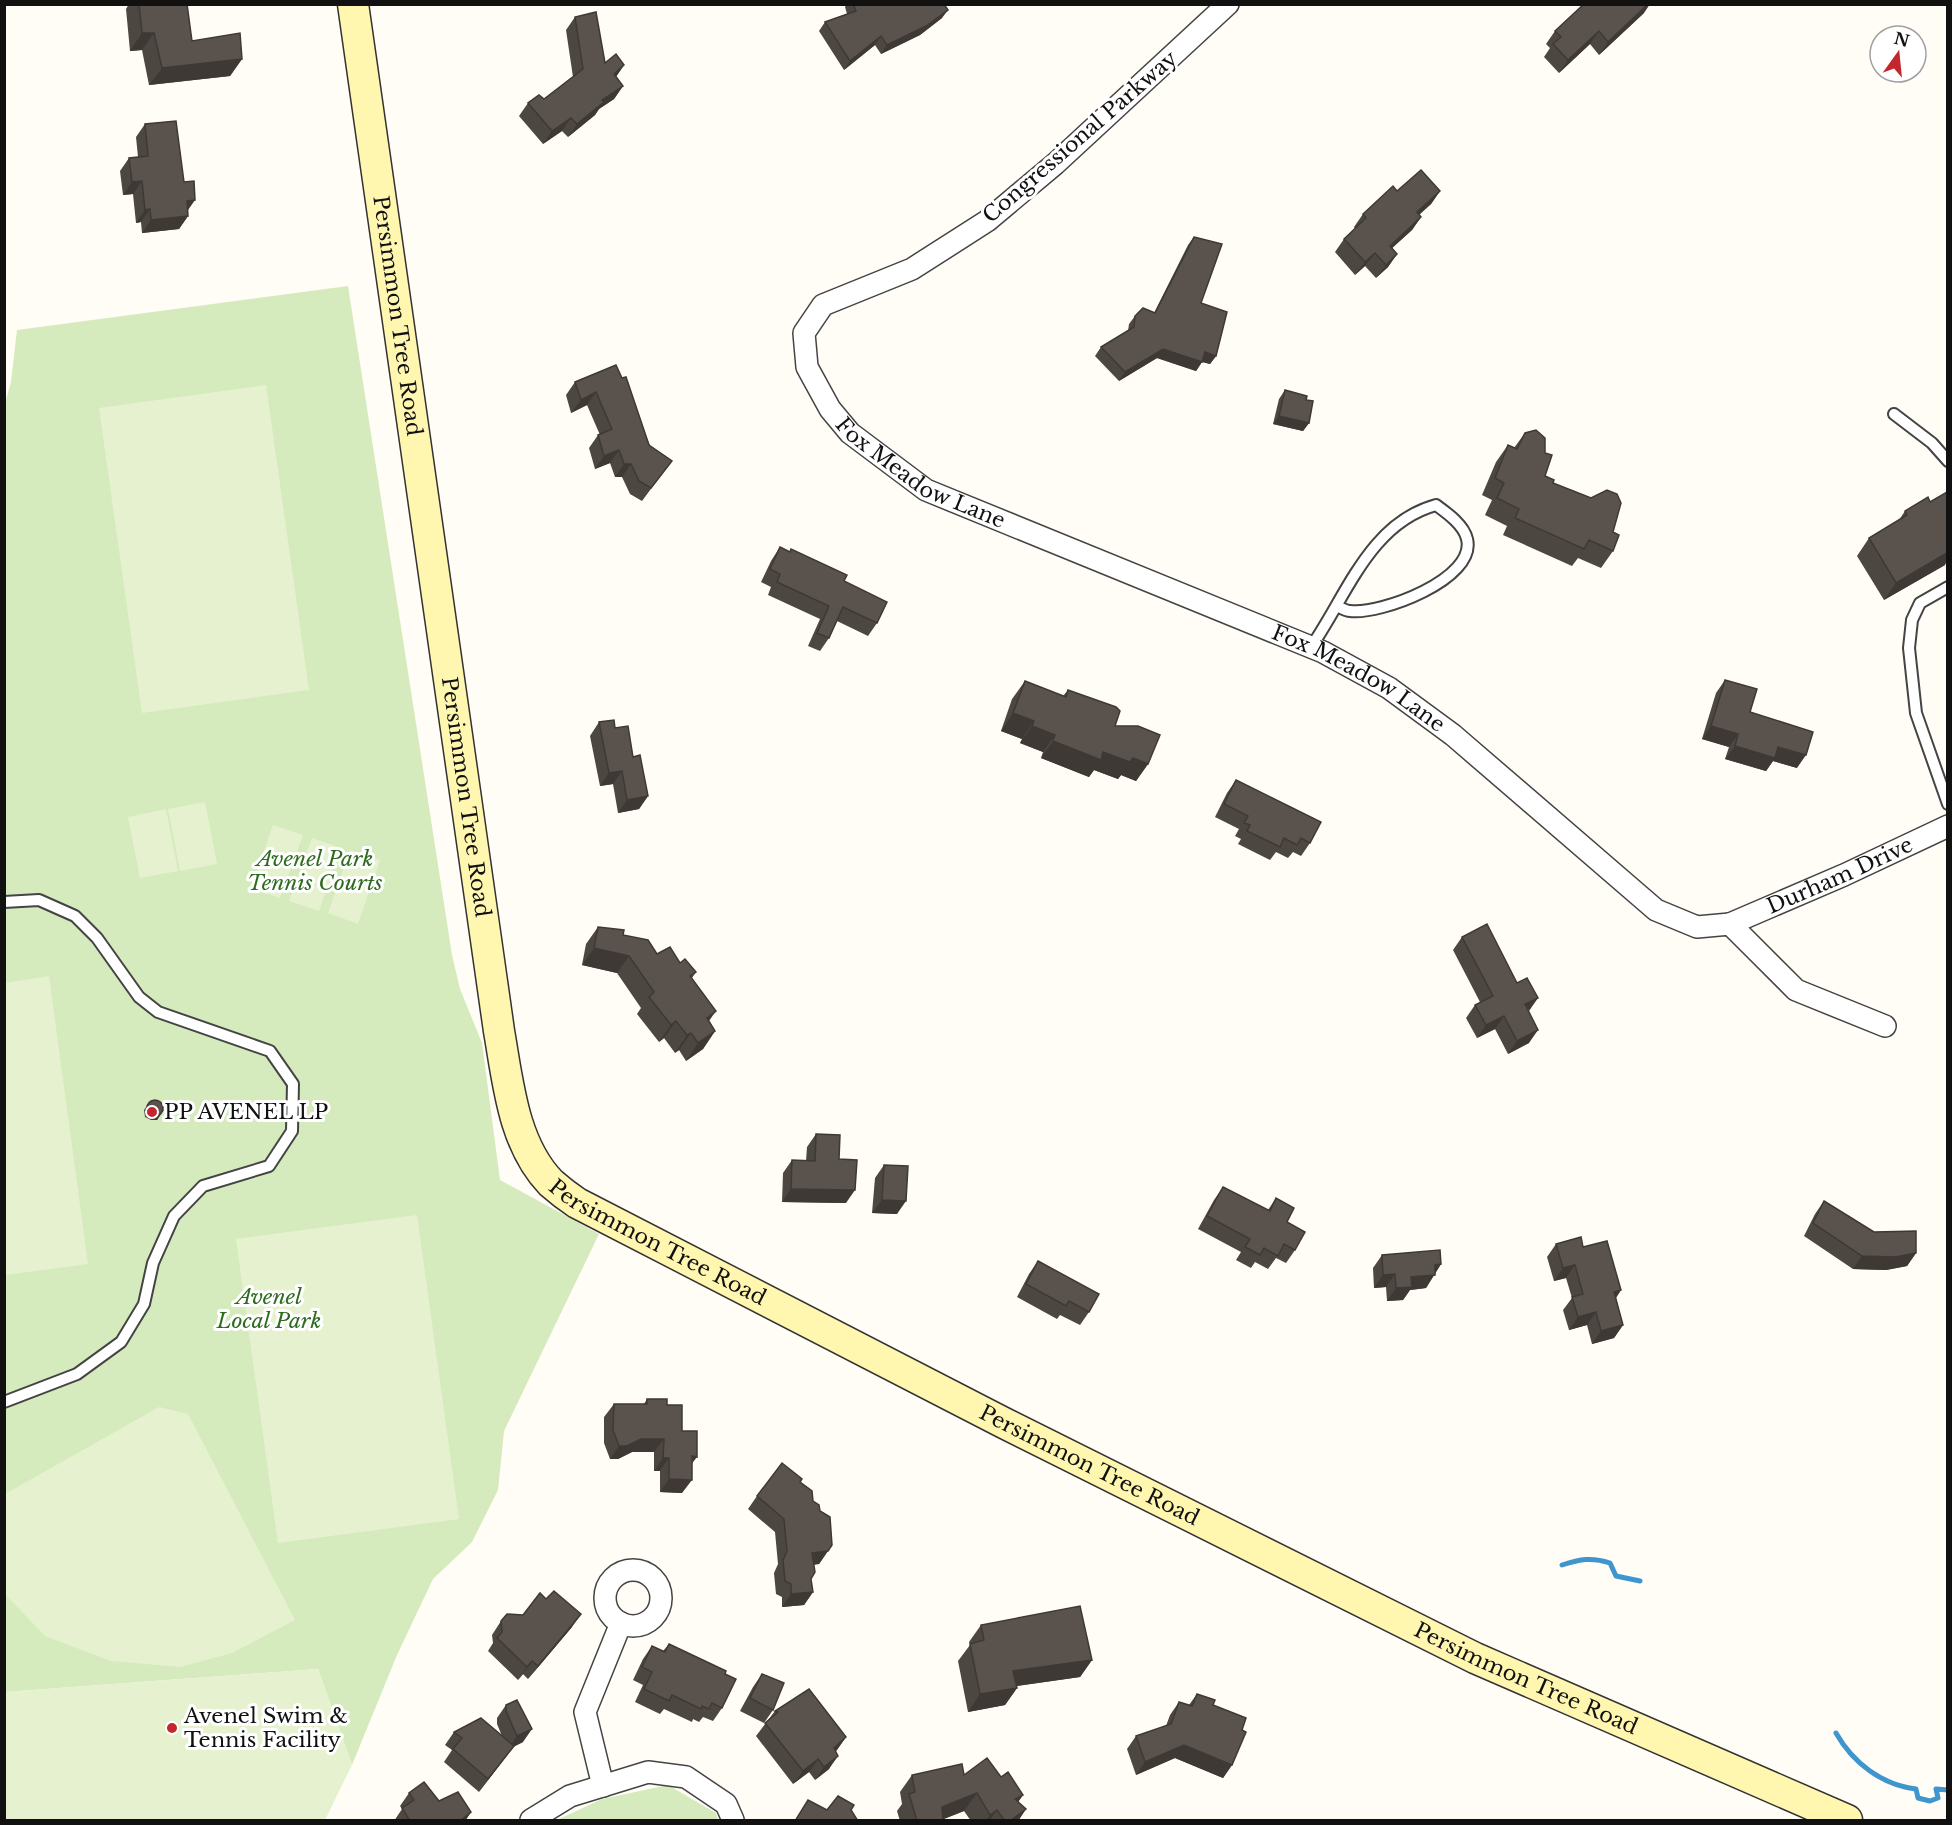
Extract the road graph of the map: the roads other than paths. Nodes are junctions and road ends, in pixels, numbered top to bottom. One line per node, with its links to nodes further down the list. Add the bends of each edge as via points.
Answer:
1 (353, 4): 19 (main road, Persimmon Tree Road, via 509,1090 527,1147 550,1182 586,1208 1464,1653)
2 (1228, 4): 3 (street, Congressional Parkway, via 1055,164 987,221 912,269 823,305 804,333)
3 (807, 367): 8 (street, Fox Meadow Lane, via 830,409 850,433 926,490)
4 (1894, 414): 5 (lane, via 1932,443)
5 (1947, 461)
6 (1947, 587): 9 (lane, via 1920,603 1912,620 1909,648 1916,713)
7 (1337, 606): 7 (lane, via 1379,541 1416,511 1437,505 1454,519 1467,539 1466,557 1436,587 1379,608 1350,612); 8 (lane)
8 (1311, 647): 12 (street, Fox Meadow Lane, via 1389,688 1453,735 1656,910 1697,927)
9 (1947, 804)
10 (1947, 826): 12 (street, Durham Drive)
11 (4, 902): 14 (lane, via 39,900 75,916 96,938 139,998 158,1012 270,1052 293,1084 292,1131 269,1166 203,1185 174,1216 153,1263 144,1304 121,1342 77,1374)
12 (1730, 924): 13 (street, via 1796,990)
13 (1885, 1026)
14 (4, 1402)
15 (621, 1623): 16 (street, via 585,1712)
16 (603, 1786): 17 (street, via 570,1796); 18 (street, via 648,1772 686,1777 726,1804)
17 (531, 1821)
18 (733, 1821)
19 (1847, 1821)

